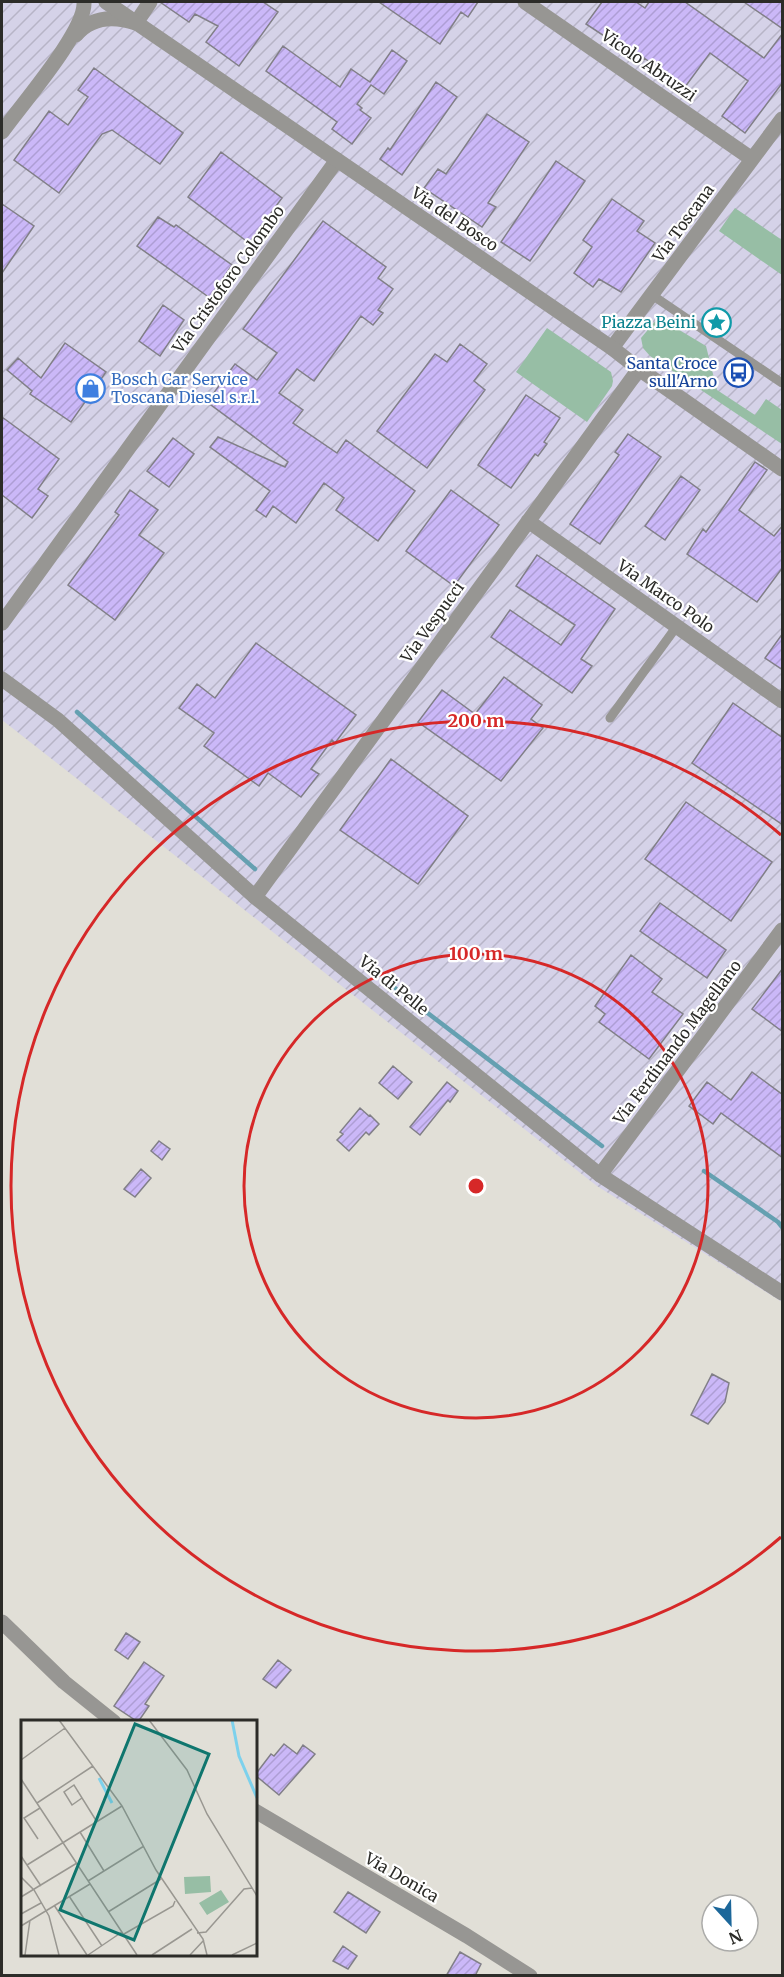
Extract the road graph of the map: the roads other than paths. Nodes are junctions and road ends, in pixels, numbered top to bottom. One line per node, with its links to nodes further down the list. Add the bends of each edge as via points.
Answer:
1 (84, 2): 6 (street, via 81,19)
2 (106, 2): 5 (street, Via del Bosco)
3 (150, 2): 5 (street)
4 (525, 2): 9 (street, Vicolo Abruzzi)
5 (136, 23): 6 (street, via 120,18 99,20 80,30); 10 (street, Via del Bosco)
6 (66, 46): 8 (street)
7 (783, 119): 9 (street, Via Toscana)
8 (2, 132)
9 (752, 159): 11 (street, Via Toscana)
10 (337, 160): 12 (street, Via del Bosco); 17 (street, Via Cristoforo Colombo)
11 (652, 295): 12 (street, Via Toscana); 14 (lane)
12 (612, 348): 13 (street, Via del Bosco)
13 (639, 369): 15 (street, Via del Bosco); 16 (street, Via Vespucci)
14 (783, 383)
15 (783, 469)
16 (528, 521): 18 (street, Via Marco Polo); 22 (street, Via Vespucci)
17 (2, 623)
18 (677, 626): 20 (street, Via Marco Polo); 21 (lane)
19 (2, 680): 22 (street, Via di Pelle, via 58,720)
20 (783, 700)
21 (610, 718)
22 (255, 897): 24 (street, Via di Pelle)
23 (781, 936): 24 (street, Via Ferdinando Magellano)
24 (600, 1175): 25 (street, Via di Pelle)
25 (783, 1293)
26 (2, 1622): 27 (street, via 64,1682)
27 (112, 1720)
28 (256, 1812): 29 (street, Via Donica)
29 (530, 1976)

